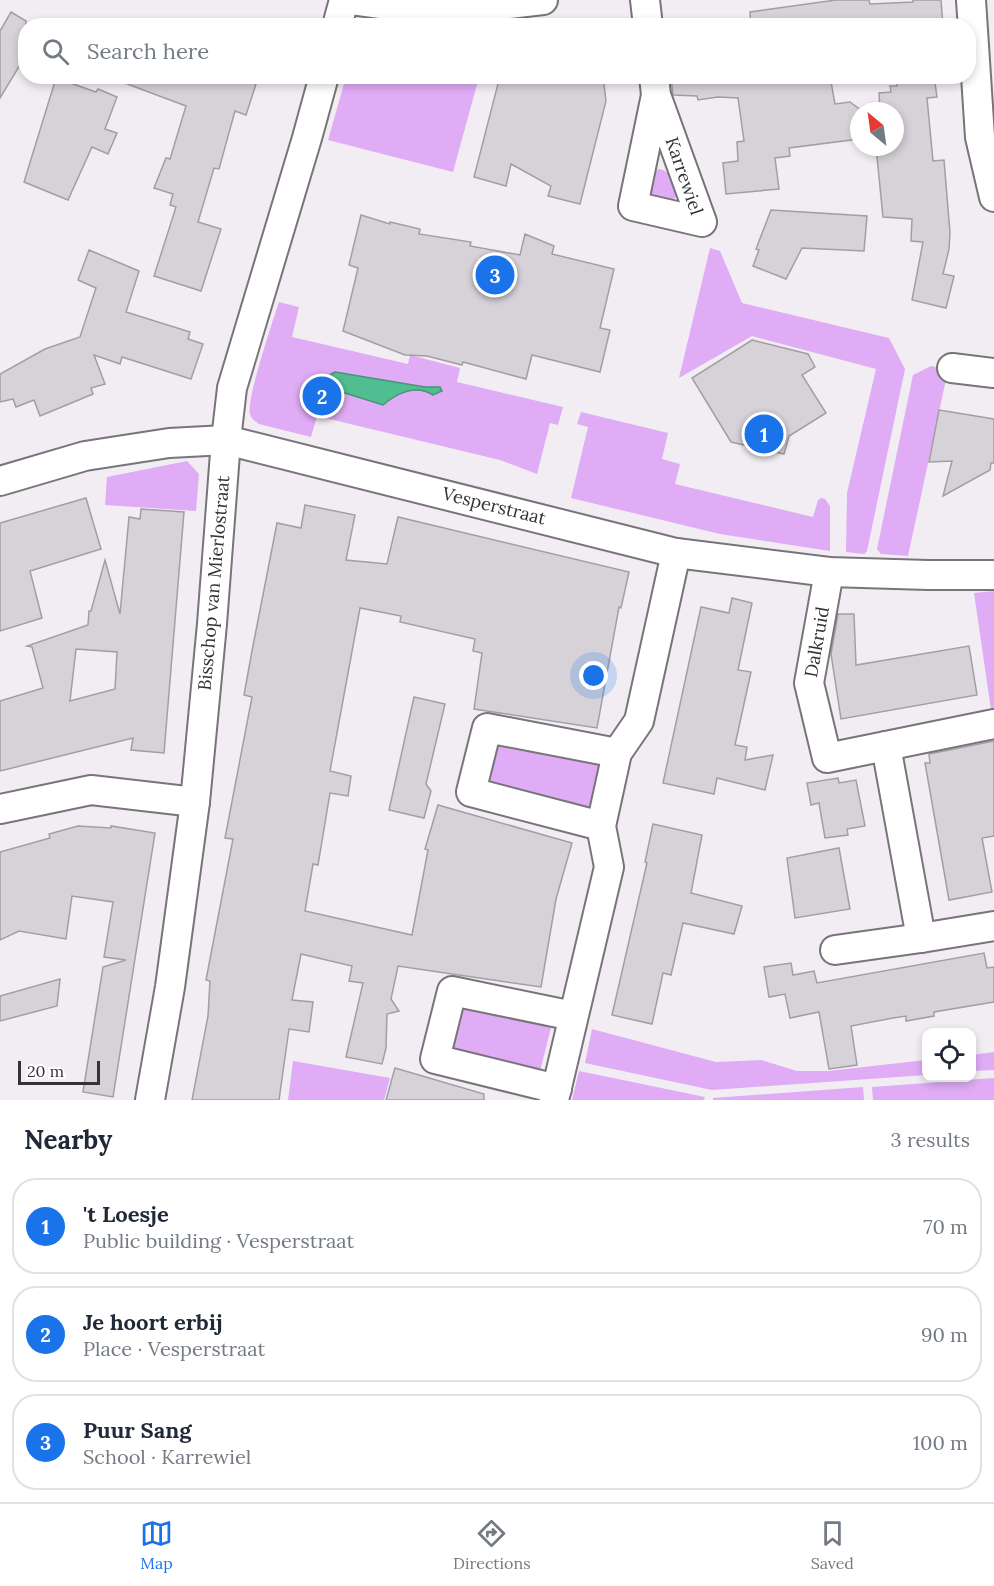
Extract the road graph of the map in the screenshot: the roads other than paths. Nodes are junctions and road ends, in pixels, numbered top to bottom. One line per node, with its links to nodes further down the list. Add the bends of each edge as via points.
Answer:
1 (344, 0): 6 (street)
2 (350, 0): 3 (street, via 452,14)
3 (543, 0)
4 (645, 0): 7 (street)
5 (971, 0): 8 (street)
6 (339, 18)
7 (647, 18)
8 (972, 18)
9 (976, 76): 11 (street, via 980,137)
10 (322, 84): 14 (street, Bisschop van Mierlostraat, via 232,388)
11 (994, 197)
12 (952, 368): 13 (street)
13 (994, 373)
14 (225, 440): 15 (street, Vesperstraat, via 170,443 86,456); 16 (street, Vesperstraat); 22 (street, Bisschop van Mierlostraat)
15 (0, 481)
16 (675, 553): 17 (street, Vesperstraat); 21 (street, via 639,721)
17 (829, 572): 18 (street, Vesperstraat); 20 (street, Dalkruid, via 809,683 827,758)
18 (994, 575)
19 (994, 724): 20 (street, Dalkruid)
20 (886, 746): 26 (street)
21 (617, 753): 24 (street); 24 (street, via 487,728 471,792)
22 (195, 802): 23 (street, via 91,790); 30 (street, Bisschop van Mierlostraat)
23 (0, 809)
24 (601, 826): 28 (street, via 609,867)
25 (994, 926): 26 (street)
26 (921, 938): 27 (street)
27 (835, 950)
28 (573, 1016): 29 (street); 29 (street, via 452,991 435,1059)
29 (555, 1094)
30 (150, 1100)

